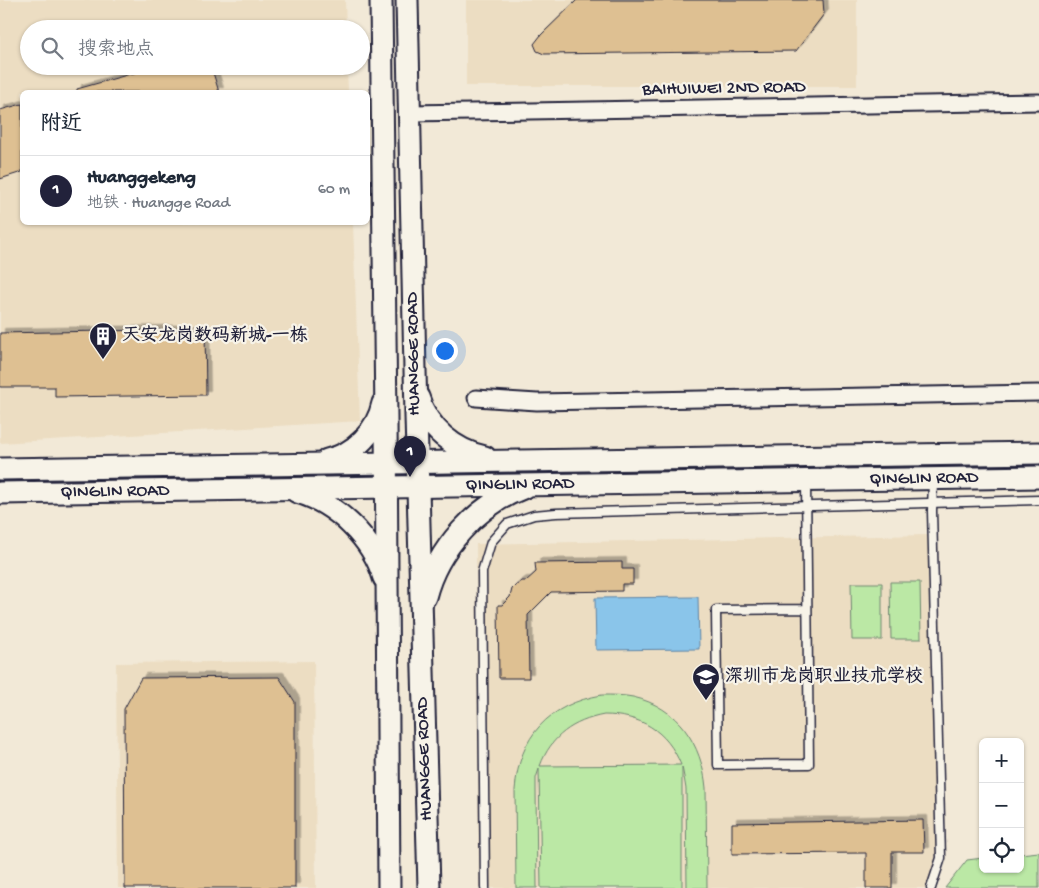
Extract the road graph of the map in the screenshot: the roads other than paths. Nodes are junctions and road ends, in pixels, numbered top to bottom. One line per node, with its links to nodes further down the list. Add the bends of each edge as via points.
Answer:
1 (381, 0): 6 (main road, HUANGGE ROAD)
2 (407, 0): 4 (main road, HUANGGE ROAD)
3 (1039, 102): 4 (street, BAIHUIWEI 2ND ROAD)
4 (410, 113): 5 (main road, HUANGGE ROAD)
5 (415, 385): 11 (main road, via 430,422 442,436 479,456); 12 (main road, HUANGGE ROAD)
6 (386, 386): 13 (main road, HUANGGE ROAD); 14 (main road, via 382,408 364,441 349,452)
7 (1039, 394): 8 (street, via 537,402)
8 (476, 398)
9 (1039, 453): 10 (main road, QINGLIN ROAD)
10 (649, 459): 11 (main road, QINGLIN ROAD); 19 (main road)
11 (502, 461): 12 (main road, QINGLIN ROAD)
12 (417, 462): 13 (main road, QINGLIN ROAD); 22 (main road, HUANGGE ROAD)
13 (386, 463): 14 (main road, QINGLIN ROAD); 21 (main road, HUANGGE ROAD)
14 (308, 464): 15 (main road, QINGLIN ROAD)
15 (0, 469)
16 (1039, 477): 17 (main road, QINGLIN ROAD)
17 (933, 479): 18 (main road, QINGLIN ROAD); 26 (lane)
18 (806, 481): 19 (main road, QINGLIN ROAD); 27 (lane)
19 (650, 483): 20 (main road, QINGLIN ROAD)
20 (530, 485): 22 (main road, QINGLIN ROAD); 30 (main road, via 509,493 460,532 437,565)
21 (387, 487): 22 (main road, QINGLIN ROAD); 23 (main road, QINGLIN ROAD); 28 (main road, HUANGGE ROAD)
22 (417, 487): 30 (main road, HUANGGE ROAD)
23 (282, 489): 24 (main road, QINGLIN ROAD); 28 (main road, via 316,500 348,522 374,555)
24 (0, 493)
25 (1039, 500): 26 (lane)
26 (932, 503): 27 (lane); 34 (lane, via 941,858)
27 (806, 506): 29 (lane); 33 (lane, via 534,515 507,524 491,542 482,572)
28 (387, 592): 31 (main road, HUANGGE ROAD)
29 (807, 609): 29 (lane, via 809,764 718,765 716,610)
30 (421, 611): 32 (main road, HUANGGE ROAD)
31 (389, 888)
32 (428, 888)
33 (485, 888)
34 (931, 888)

